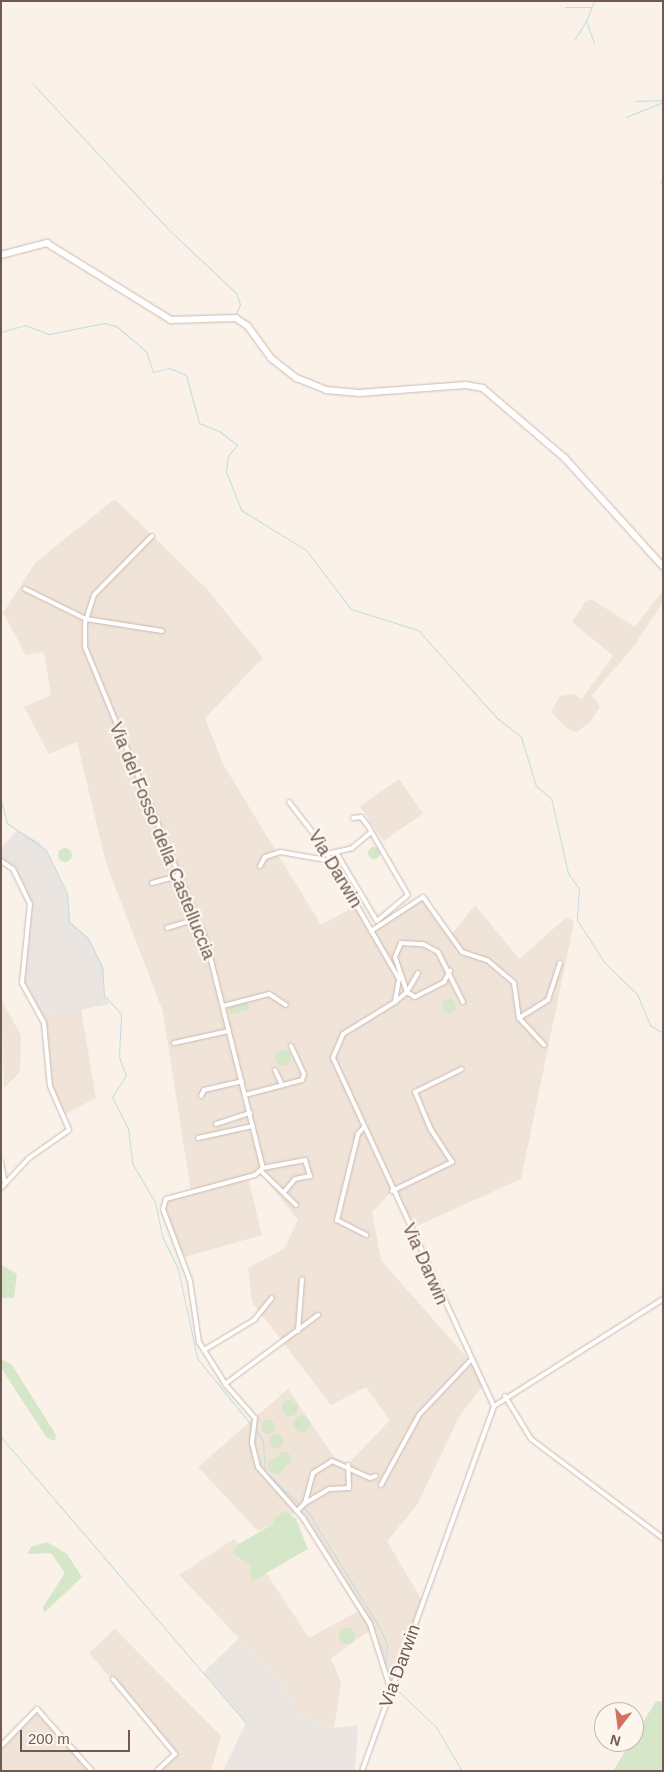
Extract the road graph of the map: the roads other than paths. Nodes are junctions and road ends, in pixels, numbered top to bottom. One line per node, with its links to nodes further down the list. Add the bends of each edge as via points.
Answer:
1 (1, 255): 3 (street, via 47,243 171,320 236,318 248,326 271,358 297,378 326,390 358,393 466,385 483,388 565,458)
2 (152, 536): 5 (street, Via del Fosso della Castelluccia, via 101,586)
3 (663, 566)
4 (25, 589): 5 (street)
5 (86, 619): 6 (street); 15 (street, Via del Fosso della Castelluccia, via 89,661)
6 (162, 631)
7 (289, 802): 10 (street, Via Darwin)
8 (353, 818): 9 (street, via 360,817)
9 (371, 832): 11 (street, via 366,840); 11 (street, via 409,893 376,922)
10 (328, 854): 11 (street); 13 (street, Via Darwin)
11 (336, 854)
12 (1, 861): 48 (street, via 13,869 30,904 22,983 44,1023 49,1083 68,1130 29,1158)
13 (332, 861): 14 (street, via 280,852 265,857); 19 (street, Via Darwin)
14 (260, 866)
15 (179, 876): 16 (street); 17 (street, Via del Fosso della Castelluccia)
16 (152, 883)
17 (197, 919): 18 (street); 27 (street, Via del Fosso della Castelluccia)
18 (167, 928)
19 (372, 931): 24 (street, Via Darwin, via 399,979); 28 (street, via 423,897 462,952 487,960 514,983)
20 (560, 963): 29 (street, via 548,1000)
21 (450, 971): 23 (street, via 444,982 418,996); 23 (street, via 432,948 401,942 395,958); 25 (street)
22 (418, 973): 23 (street)
23 (407, 992): 24 (street)
24 (395, 1002): 44 (street, Via Darwin, via 345,1031 333,1049 335,1063)
25 (463, 1002)
26 (286, 1004): 27 (street, via 269,994)
27 (222, 1006): 31 (street, Via del Fosso della Castelluccia)
28 (517, 1011): 29 (street); 30 (street)
29 (526, 1013): 30 (street)
30 (519, 1018): 33 (street)
31 (229, 1031): 32 (street); 37 (street, Via del Fosso della Castelluccia)
32 (174, 1043)
33 (544, 1045)
34 (291, 1046): 38 (street, via 304,1077)
35 (462, 1069): 51 (street, via 415,1092 429,1126 452,1162)
36 (274, 1070): 38 (street)
37 (242, 1081): 39 (street, Via del Fosso della Castelluccia); 40 (street, via 204,1090)
38 (282, 1085): 39 (street)
39 (245, 1095): 41 (street, Via del Fosso della Castelluccia)
40 (201, 1096)
41 (250, 1113): 42 (street); 43 (street, Via del Fosso della Castelluccia)
42 (216, 1124)
43 (253, 1126): 45 (street); 47 (street, Via del Fosso della Castelluccia)
44 (364, 1127): 51 (street, Via Darwin); 53 (street, via 358,1134 337,1220)
45 (198, 1138)
46 (1, 1162): 48 (street)
47 (262, 1169): 50 (street); 50 (street, via 305,1160 310,1176 295,1180); 59 (street, via 167,1198 162,1205 190,1282 194,1328)
48 (5, 1184): 49 (street)
49 (1, 1188)
50 (285, 1191): 52 (street)
51 (392, 1191): 60 (street, Via Darwin)
52 (296, 1205)
53 (366, 1235)
54 (302, 1279): 58 (street)
55 (272, 1298): 59 (street, via 257,1317)
56 (663, 1299): 62 (street)
57 (318, 1315): 58 (street)
58 (298, 1331): 61 (street)
59 (204, 1350): 61 (street)
60 (470, 1361): 63 (street, Via Darwin); 66 (street, via 419,1415)
61 (225, 1384): 68 (street, via 255,1422 252,1449 258,1467)
62 (505, 1396): 63 (street); 69 (street, via 531,1439)
63 (494, 1406): 71 (street, Via Darwin)
64 (348, 1465): 65 (street, via 366,1476); 67 (street, via 332,1461 313,1473); 67 (street, via 349,1488 329,1489)
65 (376, 1476)
66 (381, 1485)
67 (304, 1505): 68 (street)
68 (297, 1511): 71 (street, via 370,1624)
69 (663, 1538)
70 (113, 1680): 74 (street, via 175,1754)
71 (391, 1691): 75 (street, Via Darwin)
72 (1, 1746): 73 (street, via 37,1709)
73 (92, 1771)
74 (156, 1771)
75 (362, 1771)

